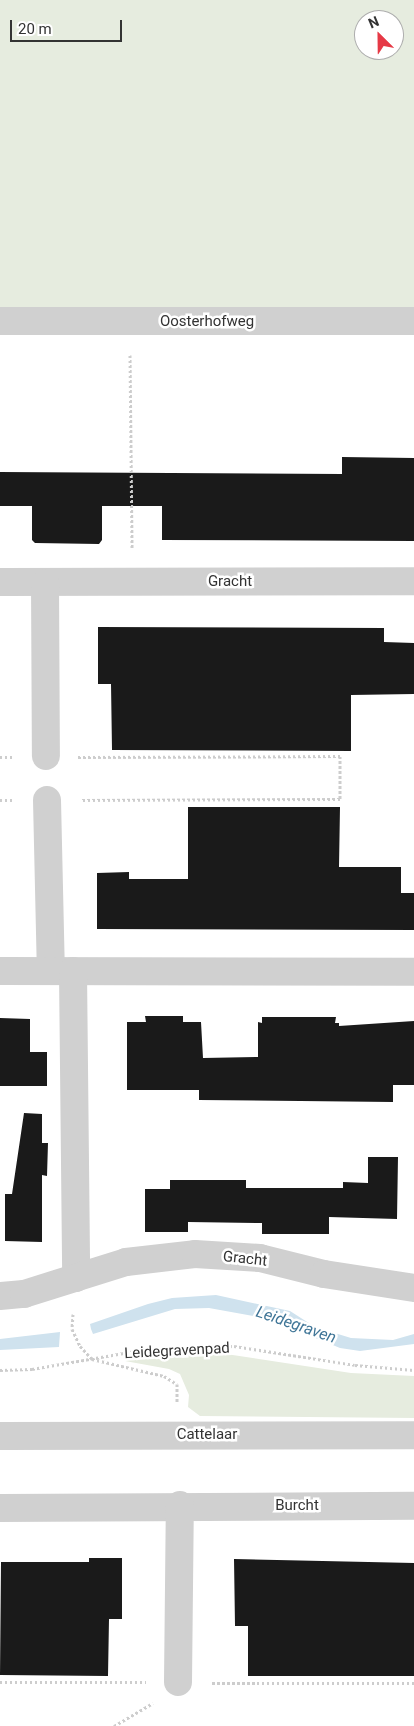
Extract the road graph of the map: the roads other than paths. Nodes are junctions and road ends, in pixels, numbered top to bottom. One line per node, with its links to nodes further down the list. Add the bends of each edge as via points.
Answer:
1 (0, 321): 2 (street, Oosterhofweg)
2 (414, 321)
3 (414, 581): 5 (street, Gracht)
4 (0, 582): 5 (street, Gracht)
5 (45, 583): 6 (street)
6 (46, 756)
7 (47, 800): 9 (street)
8 (0, 971): 9 (street)
9 (62, 971): 10 (street); 11 (street)
10 (414, 972)
11 (76, 1278): 12 (street, Gracht, via 126,1262 195,1254 260,1258 324,1274); 13 (street, Gracht, via 24,1294)
12 (414, 1288)
13 (0, 1296)
14 (414, 1435): 15 (street, Cattelaar)
15 (0, 1436)
16 (180, 1506): 17 (street, Burcht); 18 (street, Burcht); 19 (street)
17 (414, 1506)
18 (0, 1508)
19 (178, 1682)

